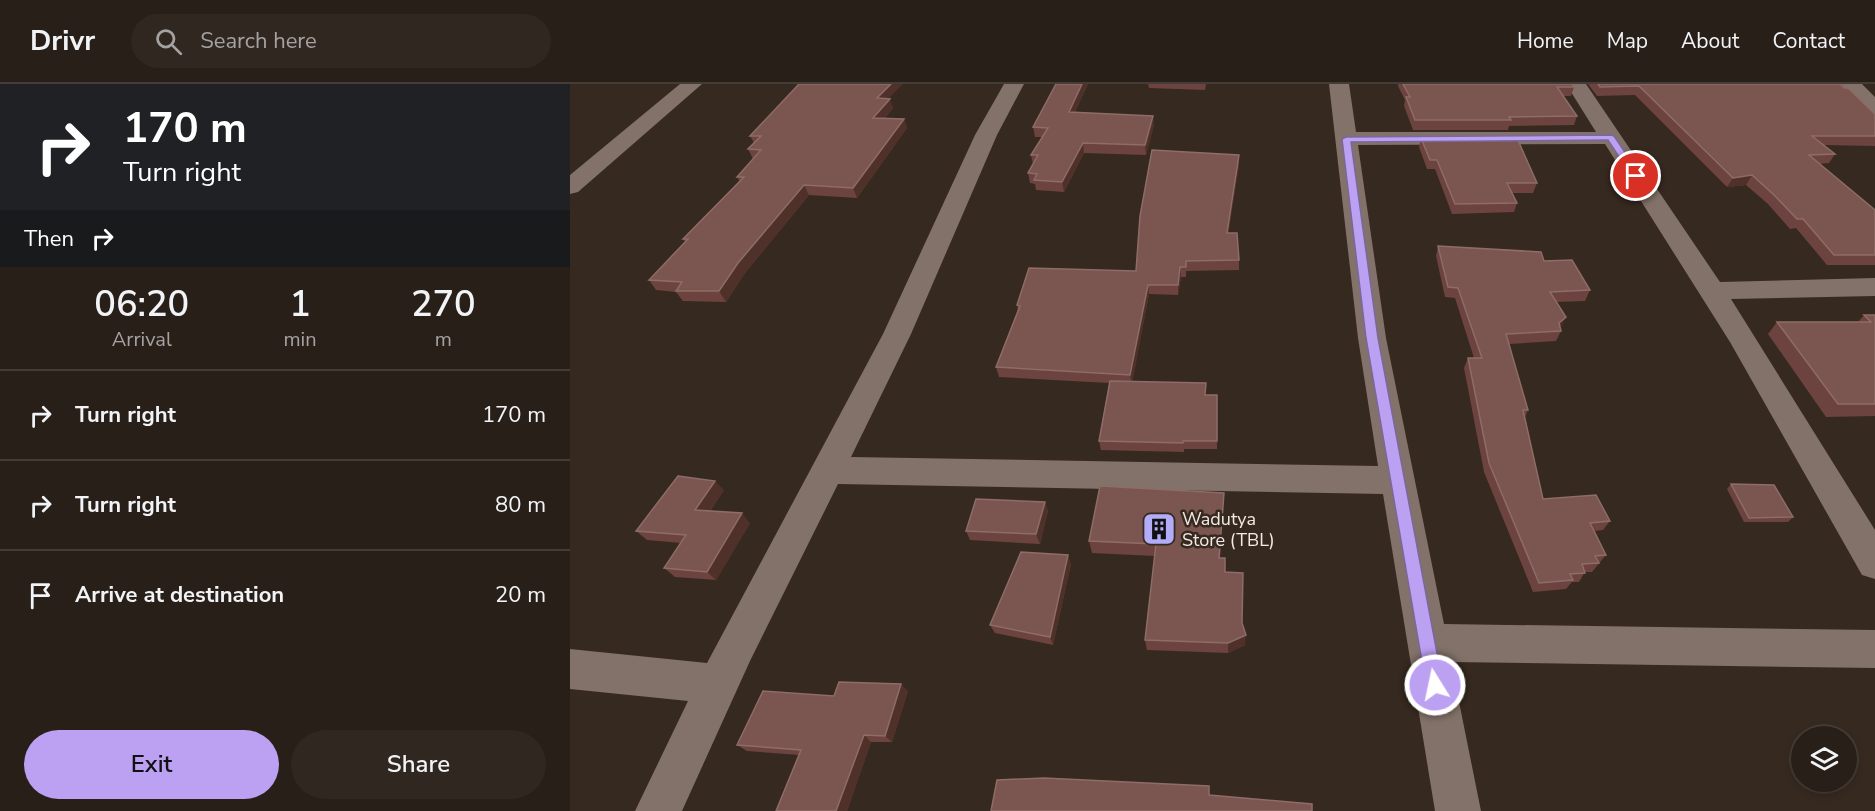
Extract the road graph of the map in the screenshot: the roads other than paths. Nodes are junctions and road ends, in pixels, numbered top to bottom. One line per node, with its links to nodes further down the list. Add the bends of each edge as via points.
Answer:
1 (691, 84): 9 (street)
2 (1014, 84): 12 (street, via 986,135 897,334)
3 (1339, 84): 8 (street)
4 (1576, 84): 7 (street)
5 (1851, 84): 6 (street)
6 (1875, 108)
7 (1611, 138): 8 (street); 11 (street)
8 (1346, 139): 13 (street, via 1372,338)
9 (570, 187)
10 (1875, 287): 11 (street)
11 (1712, 291): 14 (street)
12 (827, 470): 13 (street); 18 (street)
13 (1398, 480): 15 (street)
14 (1875, 563)
15 (1427, 643): 16 (street); 20 (street)
16 (1875, 649)
17 (570, 669): 18 (street)
18 (717, 684): 19 (street)
19 (658, 811)
20 (1458, 811)

